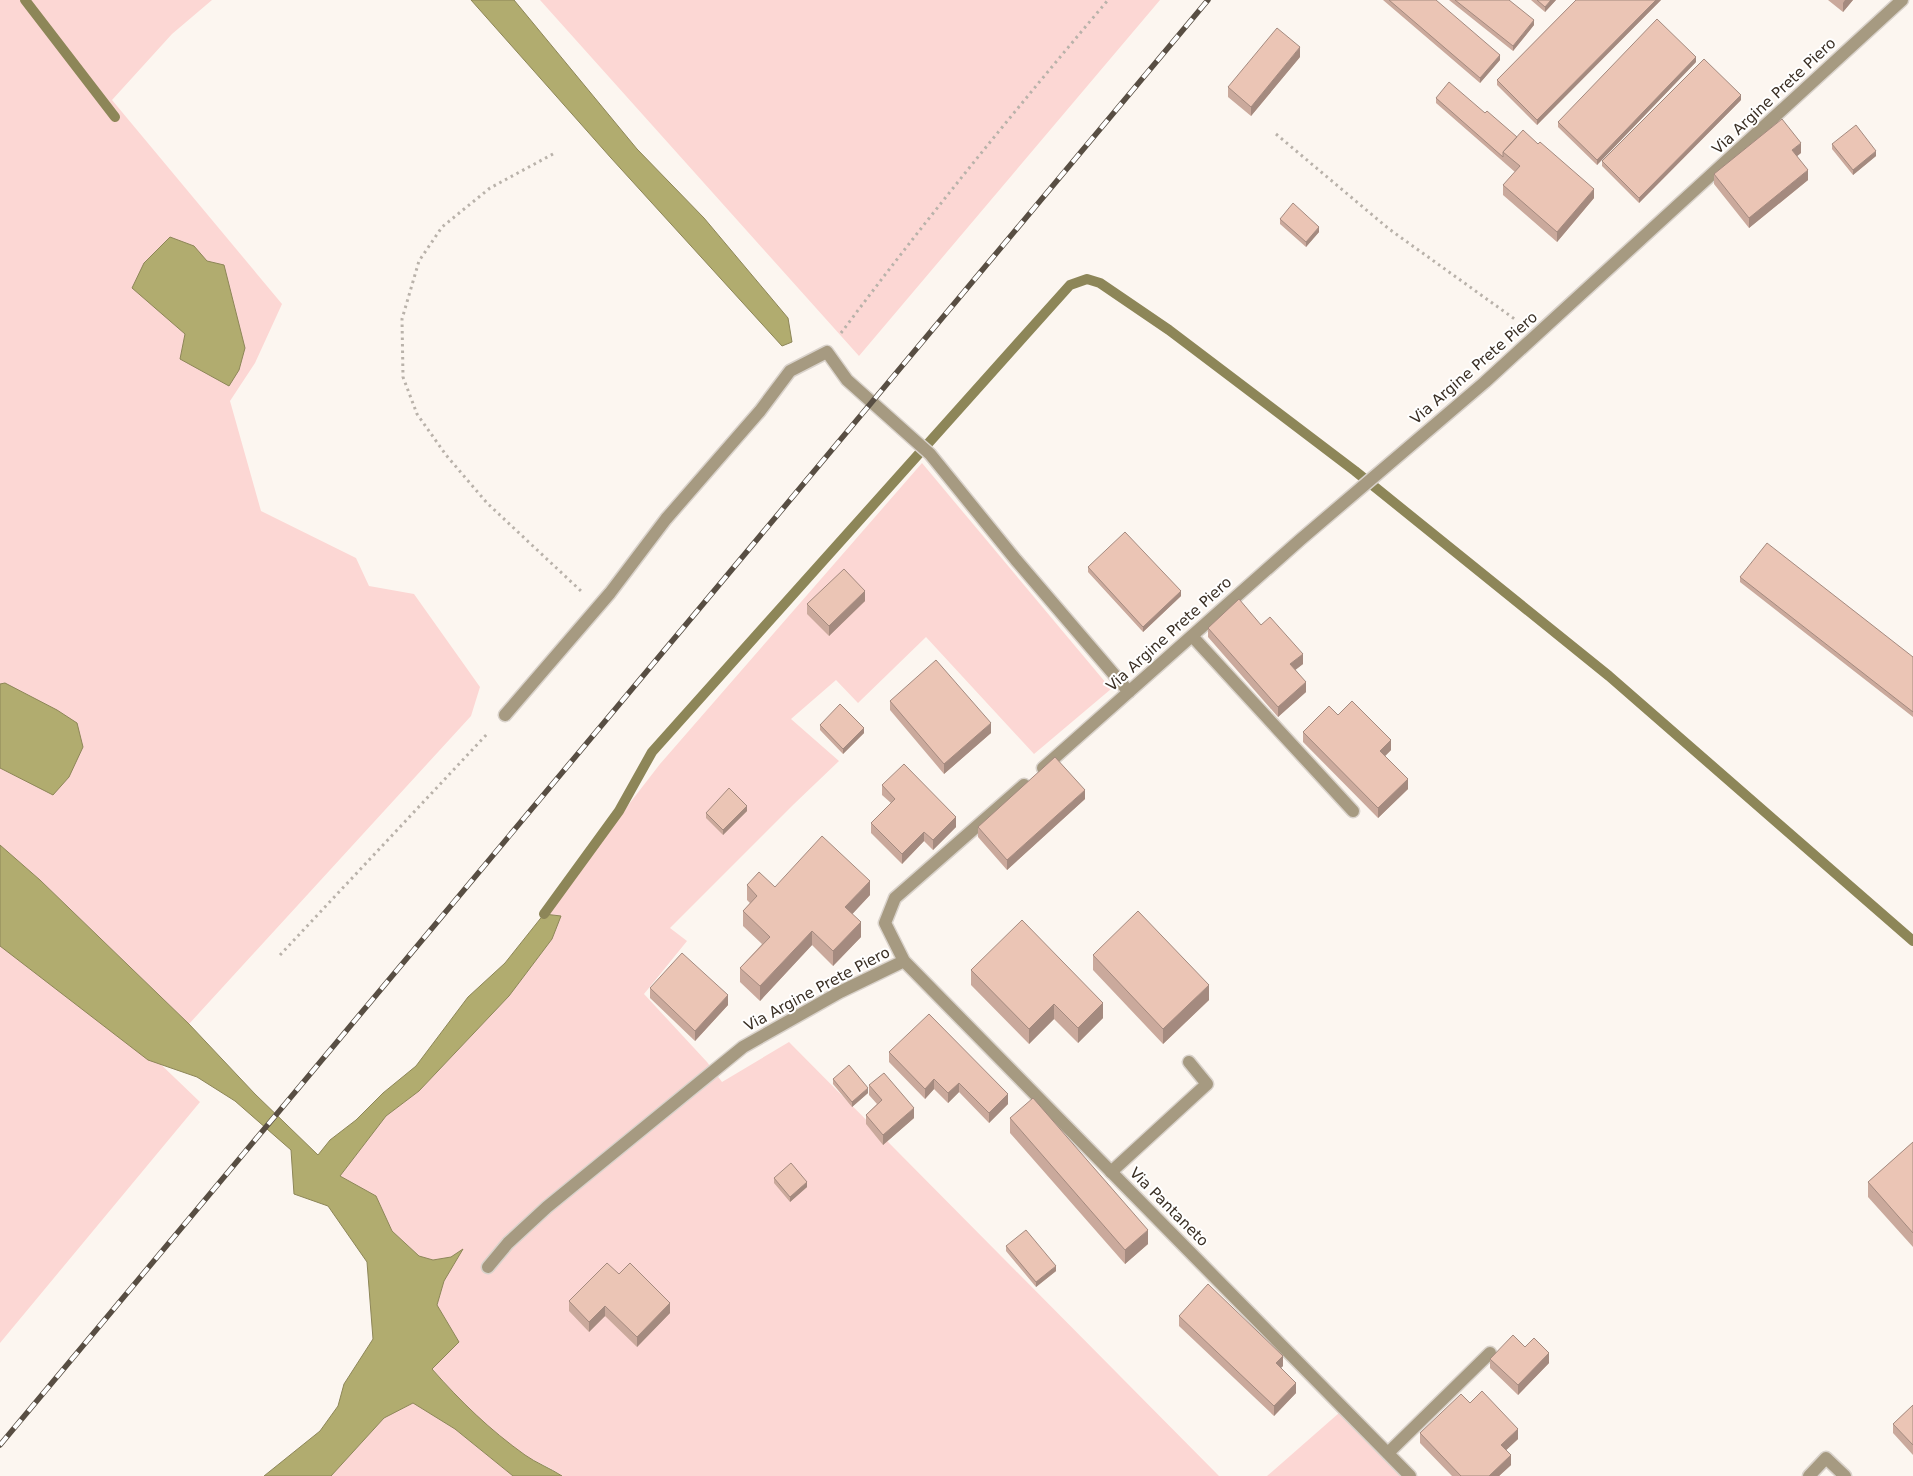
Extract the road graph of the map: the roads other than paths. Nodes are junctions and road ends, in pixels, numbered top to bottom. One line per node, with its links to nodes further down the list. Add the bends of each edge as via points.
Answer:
1 (1902, 0): 2 (street, Via Argine Prete Piero, via 1485,382)
2 (1192, 636): 3 (street, Via Argine Prete Piero); 5 (street)
3 (1129, 692): 4 (street, via 930,454 847,380 827,352 790,371 760,411 666,519 599,607); 6 (street, Via Argine Prete Piero, via 895,898 885,923)
4 (505, 715)
5 (1353, 811)
6 (904, 961): 8 (street, Via Pantaneto); 9 (street, Via Argine Prete Piero, via 840,992 743,1047 547,1207 508,1243)
7 (1189, 1062): 8 (street, via 1207,1084)
8 (1111, 1172): 11 (street, Via Pantaneto)
9 (488, 1267)
10 (1490, 1353): 11 (street)
11 (1388, 1453): 12 (street, Via Pantaneto)
12 (1410, 1476)
13 (1809, 1476): 14 (street, via 1826,1458)
14 (1845, 1476)

